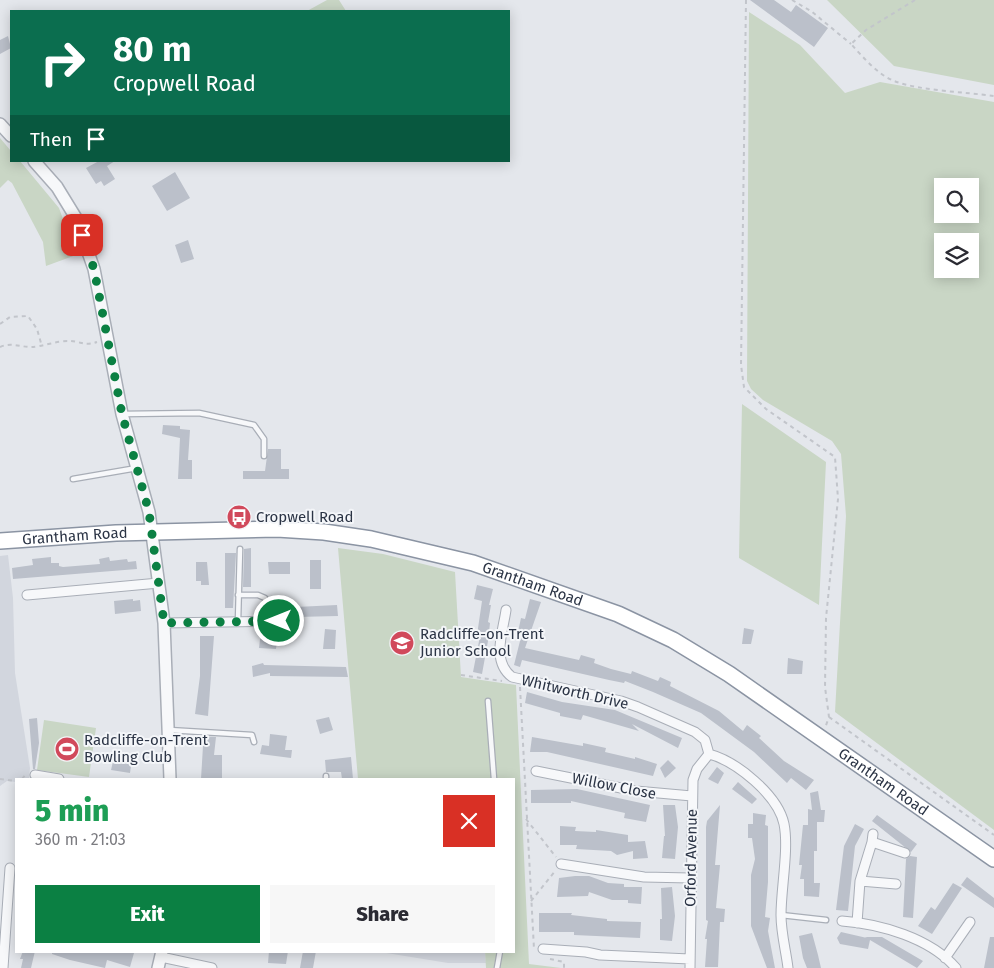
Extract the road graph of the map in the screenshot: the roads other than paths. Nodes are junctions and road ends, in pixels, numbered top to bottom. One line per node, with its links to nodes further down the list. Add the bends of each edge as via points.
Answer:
1 (0, 124): 2 (street)
2 (10, 135)
3 (35, 162): 4 (street, via 57,187 76,218 94,269)
4 (122, 414): 5 (lane, via 199,414 254,426 264,439); 6 (street)
5 (264, 456)
6 (138, 468): 7 (lane); 8 (street)
7 (73, 479)
8 (152, 532): 9 (highway, Grantham Road); 11 (street); 30 (highway, Grantham Road, via 276,529 371,539 474,563 618,614 673,640 730,674)
9 (0, 541)
10 (240, 549): 13 (lane)
11 (159, 583): 12 (street); 18 (street)
12 (27, 595)
13 (238, 595): 15 (lane); 16 (lane, via 265,598 268,604)
14 (506, 610): 22 (street, Whitworth Drive, via 499,656 508,674 520,682 638,708 695,732 704,740)
15 (238, 621): 16 (street); 18 (street)
16 (265, 621): 17 (street)
17 (279, 621)
18 (164, 623): 20 (street)
19 (488, 701): 27 (lane)
20 (168, 730): 21 (lane, via 252,735); 26 (street)
21 (254, 742)
22 (709, 754): 28 (street, Orford Avenue, via 694,775); 37 (street, via 737,766 770,798 781,815 785,832)
23 (536, 771): 28 (street, Willow Close, via 636,791)
24 (30, 774): 25 (street)
25 (53, 778)
26 (170, 778)
27 (494, 778)
28 (692, 796): 33 (street, Orford Avenue)
29 (905, 852): 34 (street, via 872,838)
30 (994, 859)
31 (561, 864): 33 (street, via 644,877)
32 (10, 868): 36 (street)
33 (690, 878): 46 (street, Orford Avenue)
34 (860, 881): 35 (street); 41 (street)
35 (896, 884)
36 (12, 910): 47 (street)
37 (781, 915): 38 (lane); 50 (street)
38 (826, 920)
39 (842, 921): 41 (street)
40 (970, 922): 44 (street)
41 (857, 923): 44 (street, via 899,933)
42 (540, 950): 46 (street)
43 (500, 953): 49 (lane)
44 (945, 958): 51 (street)
45 (160, 959): 48 (street)
46 (690, 964)
47 (3, 968)
48 (212, 968)
49 (497, 968)
50 (788, 968)
51 (956, 968)

